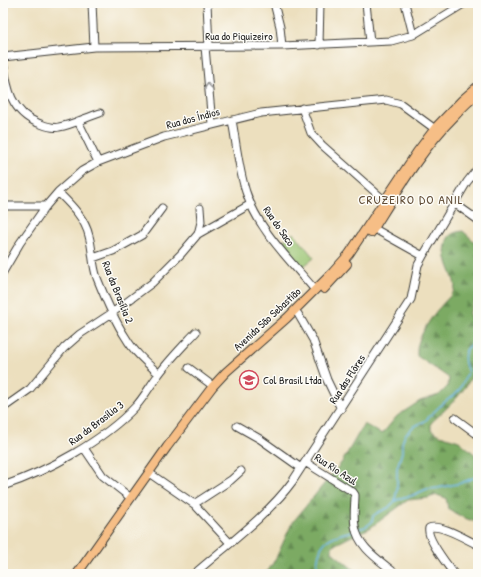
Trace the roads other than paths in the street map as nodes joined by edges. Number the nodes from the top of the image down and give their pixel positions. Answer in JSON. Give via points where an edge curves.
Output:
{"nodes":[{"id":1,"x":92,"y":3,"type":"edge"},
{"id":2,"x":207,"y":3,"type":"edge"},
{"id":3,"x":274,"y":3,"type":"edge"},
{"id":4,"x":320,"y":3,"type":"edge"},
{"id":5,"x":366,"y":3,"type":"edge"},
{"id":6,"x":405,"y":3,"type":"edge"},
{"id":7,"x":465,"y":3,"type":"edge"},
{"id":8,"x":413,"y":35,"type":"junction"},
{"id":9,"x":370,"y":42,"type":"junction"},
{"id":10,"x":319,"y":45,"type":"junction"},
{"id":11,"x":282,"y":46,"type":"junction"},
{"id":12,"x":94,"y":47,"type":"junction"},
{"id":13,"x":207,"y":47,"type":"junction"},
{"id":14,"x":3,"y":57,"type":"edge"},
{"id":15,"x":3,"y":62,"type":"edge"},
{"id":16,"x":478,"y":86,"type":"edge"},
{"id":17,"x":478,"y":95,"type":"edge"},
{"id":18,"x":302,"y":108,"type":"junction"},
{"id":19,"x":100,"y":113,"type":"dead end"},
{"id":20,"x":232,"y":120,"type":"junction"},
{"id":21,"x":78,"y":121,"type":"junction"},
{"id":22,"x":212,"y":124,"type":"junction"},
{"id":23,"x":435,"y":129,"type":"junction"},
{"id":24,"x":98,"y":162,"type":"junction"},
{"id":25,"x":478,"y":168,"type":"edge"},
{"id":26,"x":58,"y":192,"type":"junction"},
{"id":27,"x":384,"y":200,"type":"junction"},
{"id":28,"x":454,"y":203,"type":"junction"},
{"id":29,"x":251,"y":204,"type":"junction"},
{"id":30,"x":3,"y":206,"type":"edge"},
{"id":31,"x":46,"y":206,"type":"junction"},
{"id":32,"x":162,"y":208,"type":"dead end"},
{"id":33,"x":200,"y":208,"type":"dead end"},
{"id":34,"x":478,"y":220,"type":"edge"},
{"id":35,"x":373,"y":228,"type":"junction"},
{"id":36,"x":198,"y":234,"type":"junction"},
{"id":37,"x":423,"y":256,"type":"junction"},
{"id":38,"x":93,"y":258,"type":"junction"},
{"id":39,"x":3,"y":272,"type":"edge"},
{"id":40,"x":315,"y":290,"type":"junction"},
{"id":41,"x":112,"y":313,"type":"junction"},
{"id":42,"x":298,"y":314,"type":"junction"},
{"id":43,"x":196,"y":332,"type":"dead end"},
{"id":44,"x":189,"y":368,"type":"dead end"},
{"id":45,"x":159,"y":374,"type":"junction"},
{"id":46,"x":213,"y":386,"type":"junction"},
{"id":47,"x":3,"y":408,"type":"edge"},
{"id":48,"x":341,"y":408,"type":"junction"},
{"id":49,"x":455,"y":418,"type":"dead end"},
{"id":50,"x":237,"y":426,"type":"dead end"},
{"id":51,"x":478,"y":435,"type":"edge"},
{"id":52,"x":84,"y":448,"type":"junction"},
{"id":53,"x":303,"y":465,"type":"junction"},
{"id":54,"x":241,"y":471,"type":"dead end"},
{"id":55,"x":152,"y":475,"type":"junction"},
{"id":56,"x":3,"y":486,"type":"edge"},
{"id":57,"x":131,"y":498,"type":"junction"},
{"id":58,"x":194,"y":504,"type":"junction"},
{"id":59,"x":230,"y":543,"type":"junction"},
{"id":60,"x":478,"y":545,"type":"edge"},
{"id":61,"x":77,"y":574,"type":"edge"},
{"id":62,"x":82,"y":574,"type":"edge"},
{"id":63,"x":194,"y":574,"type":"edge"},
{"id":64,"x":396,"y":574,"type":"edge"},
{"id":65,"x":454,"y":574,"type":"edge"}],
"edges":[{"from":1,"to":12,"type":"street"},
{"from":2,"to":13,"type":"street"},
{"from":3,"to":11,"type":"street"},
{"from":4,"to":10,"type":"street"},
{"from":5,"to":9,"type":"street"},
{"from":6,"to":8,"type":"street"},
{"from":7,"to":8,"type":"street","name":"Rua do Piquizeiro"},
{"from":8,"to":9,"type":"street","name":"Rua do Piquizeiro","via":[[391,41]]},
{"from":9,"to":10,"type":"street","name":"Rua do Piquizeiro"},
{"from":10,"to":11,"type":"street","name":"Rua do Piquizeiro"},
{"from":11,"to":13,"type":"street","name":"Rua do Piquizeiro"},
{"from":12,"to":13,"type":"street","name":"Rua do Piquizeiro"},
{"from":12,"to":14,"type":"street","name":"Rua do Piquizeiro"},
{"from":22,"to":13,"type":"street","one_way":true},
{"from":15,"to":21,"type":"street","via":[[10,93],[20,112],[48,127]]},
{"from":16,"to":23,"type":"main road","name":"Avenida São Sebastião"},
{"from":17,"to":35,"type":"main road","name":"Avenida São Sebastião","via":[[451,120],[427,149]]},
{"from":18,"to":20,"type":"street","name":"Rua dos Índios","via":[[271,111]]},
{"from":18,"to":23,"type":"street","name":"Rua dos Índios","via":[[397,102]]},
{"from":18,"to":27,"type":"street","via":[[311,132],[322,146]]},
{"from":19,"to":21,"type":"street"},
{"from":20,"to":22,"type":"street","name":"Rua dos Índios"},
{"from":20,"to":29,"type":"street","name":"Rua do Saco","via":[[246,192]]},
{"from":21,"to":24,"type":"street"},
{"from":22,"to":24,"type":"street","name":"Rua dos Índios","via":[[164,137]]},
{"from":23,"to":27,"type":"main road","name":"Avenida São Sebastião","via":[[416,152]]},
{"from":24,"to":26,"type":"street","name":"Rua dos Índios","via":[[82,171]]},
{"from":25,"to":28,"type":"street","name":"Rua das Flôres"},
{"from":26,"to":31,"type":"street","name":"Rua dos Índios"},
{"from":26,"to":38,"type":"street","name":"Rua da Brasília 2","via":[[87,229]]},
{"from":27,"to":40,"type":"main road","name":"Avenida São Sebastião","via":[[353,249]]},
{"from":28,"to":34,"type":"street"},
{"from":28,"to":37,"type":"street","name":"Rua das Flôres"},
{"from":29,"to":36,"type":"street"},
{"from":29,"to":40,"type":"street","name":"Rua do Saco","via":[[272,239]]},
{"from":30,"to":31,"type":"street"},
{"from":31,"to":39,"type":"street","name":"Rua dos Índios"},
{"from":32,"to":38,"type":"street","via":[[142,236],[113,252]]},
{"from":33,"to":36,"type":"street","via":[[201,222]]},
{"from":35,"to":37,"type":"street"},
{"from":35,"to":42,"type":"main road","name":"Avenida São Sebastião","via":[[352,259]]},
{"from":36,"to":41,"type":"street","via":[[152,283]]},
{"from":37,"to":48,"type":"street","name":"Rua das Flôres","via":[[418,265],[411,299]]},
{"from":38,"to":41,"type":"street","name":"Rua da Brasília 2","via":[[97,278]]},
{"from":40,"to":46,"type":"main road","name":"Avenida São Sebastião"},
{"from":41,"to":45,"type":"street","name":"Rua da Brasília 2","via":[[126,339]]},
{"from":41,"to":47,"type":"street","via":[[80,334],[64,348],[30,389]]},
{"from":42,"to":48,"type":"street","via":[[313,340],[327,380]]},
{"from":42,"to":55,"type":"main road","name":"Avenida São Sebastião","via":[[216,390]]},
{"from":43,"to":45,"type":"street","name":"Rua da Brasília 3"},
{"from":44,"to":46,"type":"street"},
{"from":45,"to":52,"type":"street","name":"Rua da Brasília 3","via":[[149,390],[125,417]]},
{"from":46,"to":57,"type":"main road","name":"Avenida São Sebastião"},
{"from":48,"to":53,"type":"street","name":"Rua das Flôres"},
{"from":49,"to":51,"type":"street"},
{"from":50,"to":53,"type":"street"},
{"from":52,"to":56,"type":"street","name":"Rua da Brasília 3","via":[[50,467]]},
{"from":52,"to":57,"type":"street","via":[[103,476]]},
{"from":53,"to":59,"type":"street","name":"Rua das Flôres","via":[[282,496]]},
{"from":53,"to":64,"type":"street","name":"Rua Rio Azul","via":[[353,492],[359,540]]},
{"from":54,"to":58,"type":"street"},
{"from":55,"to":58,"type":"street"},
{"from":55,"to":62,"type":"main road","name":"Avenida São Sebastião"},
{"from":57,"to":61,"type":"main road","name":"Avenida São Sebastião"},
{"from":58,"to":59,"type":"street"},
{"from":59,"to":63,"type":"street","name":"Rua das Flôres"},
{"from":60,"to":65,"type":"street","via":[[443,528],[429,528],[432,540]]}]}
